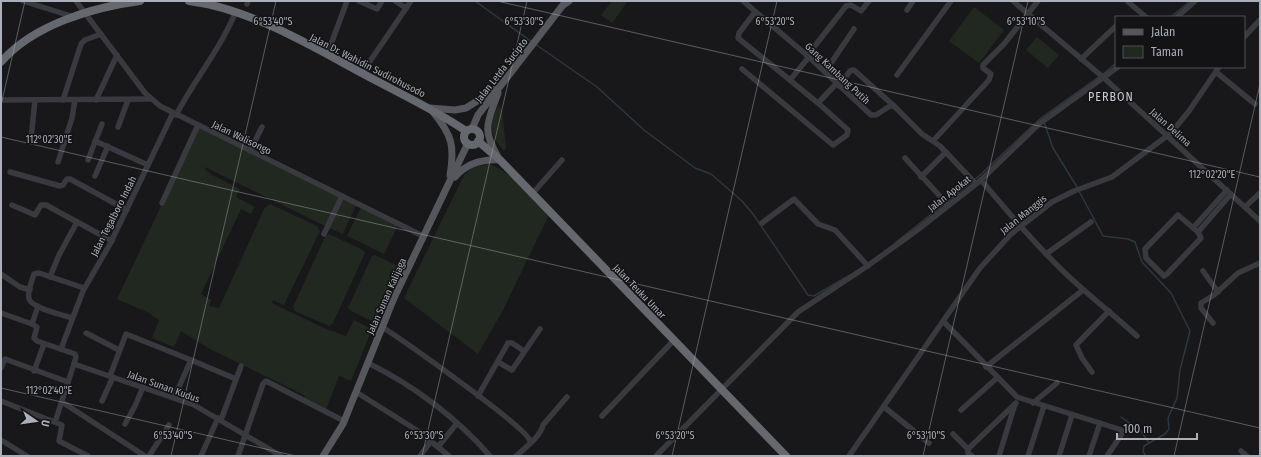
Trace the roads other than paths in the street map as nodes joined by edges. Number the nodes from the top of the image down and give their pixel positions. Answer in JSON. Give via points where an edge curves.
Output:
{"nodes":[{"id":1,"x":24,"y":1,"type":"edge"},
{"id":2,"x":76,"y":1,"type":"edge"},
{"id":3,"x":140,"y":1,"type":"edge"},
{"id":4,"x":189,"y":1,"type":"edge"},
{"id":5,"x":347,"y":1,"type":"edge"},
{"id":6,"x":359,"y":1,"type":"edge"},
{"id":7,"x":382,"y":1,"type":"edge"},
{"id":8,"x":395,"y":1,"type":"edge"},
{"id":9,"x":411,"y":1,"type":"edge"},
{"id":10,"x":743,"y":1,"type":"edge"},
{"id":11,"x":869,"y":1,"type":"edge"},
{"id":12,"x":913,"y":1,"type":"edge"},
{"id":13,"x":951,"y":1,"type":"edge"},
{"id":14,"x":1013,"y":1,"type":"edge"},
{"id":15,"x":1038,"y":1,"type":"edge"},
{"id":16,"x":1196,"y":1,"type":"edge"},
{"id":17,"x":566,"y":2,"type":"edge"},
{"id":18,"x":1128,"y":2,"type":"edge"},
{"id":19,"x":1189,"y":3,"type":"edge"},
{"id":20,"x":406,"y":8,"type":"junction"},
{"id":21,"x":907,"y":10,"type":"dead end"},
{"id":22,"x":236,"y":11,"type":"junction"},
{"id":23,"x":756,"y":12,"type":"junction"},
{"id":24,"x":85,"y":13,"type":"junction"},
{"id":25,"x":1028,"y":14,"type":"junction"},
{"id":26,"x":1145,"y":16,"type":"edge"},
{"id":27,"x":1178,"y":16,"type":"edge"},
{"id":28,"x":74,"y":17,"type":"junction"},
{"id":29,"x":1260,"y":20,"type":"edge"},
{"id":30,"x":1115,"y":27,"type":"edge"},
{"id":31,"x":854,"y":29,"type":"dead end"},
{"id":32,"x":101,"y":34,"type":"junction"},
{"id":33,"x":1245,"y":36,"type":"edge"},
{"id":34,"x":117,"y":55,"type":"junction"},
{"id":35,"x":328,"y":55,"type":"junction"},
{"id":36,"x":808,"y":57,"type":"junction"},
{"id":37,"x":1081,"y":59,"type":"junction"},
{"id":38,"x":1,"y":62,"type":"edge"},
{"id":39,"x":1116,"y":68,"type":"edge"},
{"id":40,"x":742,"y":69,"type":"dead end"},
{"id":41,"x":1218,"y":69,"type":"edge"},
{"id":42,"x":825,"y":72,"type":"junction"},
{"id":43,"x":362,"y":73,"type":"junction"},
{"id":44,"x":897,"y":75,"type":"dead end"},
{"id":45,"x":1101,"y":76,"type":"junction"},
{"id":46,"x":790,"y":80,"type":"junction"},
{"id":47,"x":837,"y":85,"type":"junction"},
{"id":48,"x":500,"y":87,"type":"junction"},
{"id":49,"x":151,"y":99,"type":"junction"},
{"id":50,"x":1,"y":100,"type":"edge"},
{"id":51,"x":35,"y":100,"type":"junction"},
{"id":52,"x":63,"y":100,"type":"junction"},
{"id":53,"x":75,"y":100,"type":"junction"},
{"id":54,"x":96,"y":100,"type":"junction"},
{"id":55,"x":128,"y":100,"type":"junction"},
{"id":56,"x":818,"y":103,"type":"junction"},
{"id":57,"x":1255,"y":104,"type":"dead end"},
{"id":58,"x":895,"y":107,"type":"junction"},
{"id":59,"x":429,"y":108,"type":"junction"},
{"id":60,"x":175,"y":114,"type":"junction"},
{"id":61,"x":102,"y":124,"type":"dead end"},
{"id":62,"x":198,"y":125,"type":"junction"},
{"id":63,"x":118,"y":127,"type":"dead end"},
{"id":64,"x":262,"y":127,"type":"dead end"},
{"id":65,"x":469,"y":130,"type":"junction"},
{"id":66,"x":1168,"y":136,"type":"junction"},
{"id":67,"x":31,"y":139,"type":"dead end"},
{"id":68,"x":95,"y":140,"type":"junction"},
{"id":69,"x":478,"y":141,"type":"junction"},
{"id":70,"x":932,"y":141,"type":"junction"},
{"id":71,"x":468,"y":144,"type":"junction"},
{"id":72,"x":108,"y":146,"type":"junction"},
{"id":73,"x":250,"y":151,"type":"junction"},
{"id":74,"x":946,"y":152,"type":"junction"},
{"id":75,"x":905,"y":158,"type":"dead end"},
{"id":76,"x":88,"y":160,"type":"dead end"},
{"id":77,"x":500,"y":160,"type":"junction"},
{"id":78,"x":562,"y":160,"type":"dead end"},
{"id":79,"x":58,"y":162,"type":"dead end"},
{"id":80,"x":148,"y":165,"type":"junction"},
{"id":81,"x":10,"y":172,"type":"dead end"},
{"id":82,"x":95,"y":176,"type":"dead end"},
{"id":83,"x":921,"y":177,"type":"junction"},
{"id":84,"x":981,"y":180,"type":"junction"},
{"id":85,"x":973,"y":181,"type":"junction"},
{"id":86,"x":448,"y":186,"type":"junction"},
{"id":87,"x":1229,"y":192,"type":"junction"},
{"id":88,"x":1260,"y":193,"type":"edge"},
{"id":89,"x":532,"y":194,"type":"junction"},
{"id":90,"x":342,"y":196,"type":"junction"},
{"id":91,"x":162,"y":203,"type":"dead end"},
{"id":92,"x":946,"y":203,"type":"junction"},
{"id":93,"x":12,"y":205,"type":"dead end"},
{"id":94,"x":1245,"y":207,"type":"junction"},
{"id":95,"x":127,"y":210,"type":"junction"},
{"id":96,"x":1260,"y":221,"type":"edge"},
{"id":97,"x":77,"y":222,"type":"junction"},
{"id":98,"x":1091,"y":222,"type":"dead end"},
{"id":99,"x":762,"y":223,"type":"dead end"},
{"id":100,"x":1020,"y":226,"type":"junction"},
{"id":101,"x":1195,"y":230,"type":"junction"},
{"id":102,"x":324,"y":234,"type":"dead end"},
{"id":103,"x":423,"y":236,"type":"junction"},
{"id":104,"x":112,"y":241,"type":"junction"},
{"id":105,"x":1046,"y":254,"type":"junction"},
{"id":106,"x":1260,"y":263,"type":"edge"},
{"id":107,"x":867,"y":264,"type":"junction"},
{"id":108,"x":1203,"y":271,"type":"dead end"},
{"id":109,"x":1,"y":274,"type":"edge"},
{"id":110,"x":50,"y":277,"type":"junction"},
{"id":111,"x":84,"y":288,"type":"junction"},
{"id":112,"x":30,"y":290,"type":"junction"},
{"id":113,"x":1083,"y":290,"type":"junction"},
{"id":114,"x":1218,"y":292,"type":"junction"},
{"id":115,"x":38,"y":306,"type":"junction"},
{"id":116,"x":1109,"y":311,"type":"junction"},
{"id":117,"x":1,"y":313,"type":"edge"},
{"id":118,"x":72,"y":318,"type":"junction"},
{"id":119,"x":944,"y":322,"type":"junction"},
{"id":120,"x":1213,"y":323,"type":"dead end"},
{"id":121,"x":32,"y":324,"type":"junction"},
{"id":122,"x":382,"y":327,"type":"junction"},
{"id":123,"x":540,"y":329,"type":"dead end"},
{"id":124,"x":86,"y":333,"type":"dead end"},
{"id":125,"x":1137,"y":336,"type":"dead end"},
{"id":126,"x":674,"y":340,"type":"junction"},
{"id":127,"x":44,"y":344,"type":"junction"},
{"id":128,"x":61,"y":349,"type":"junction"},
{"id":129,"x":119,"y":350,"type":"junction"},
{"id":130,"x":524,"y":351,"type":"junction"},
{"id":131,"x":3,"y":358,"type":"edge"},
{"id":132,"x":190,"y":360,"type":"junction"},
{"id":133,"x":498,"y":362,"type":"junction"},
{"id":134,"x":368,"y":363,"type":"junction"},
{"id":135,"x":74,"y":364,"type":"junction"},
{"id":136,"x":241,"y":366,"type":"dead end"},
{"id":137,"x":986,"y":367,"type":"junction"},
{"id":138,"x":1,"y":368,"type":"edge"},
{"id":139,"x":34,"y":371,"type":"junction"},
{"id":140,"x":1092,"y":372,"type":"dead end"},
{"id":141,"x":111,"y":376,"type":"junction"},
{"id":142,"x":997,"y":378,"type":"junction"},
{"id":143,"x":236,"y":379,"type":"junction"},
{"id":144,"x":68,"y":382,"type":"junction"},
{"id":145,"x":1058,"y":383,"type":"dead end"},
{"id":146,"x":143,"y":387,"type":"junction"},
{"id":147,"x":722,"y":390,"type":"junction"},
{"id":148,"x":356,"y":392,"type":"junction"},
{"id":149,"x":478,"y":396,"type":"junction"},
{"id":150,"x":567,"y":397,"type":"dead end"},
{"id":151,"x":174,"y":398,"type":"junction"},
{"id":152,"x":1016,"y":400,"type":"junction"},
{"id":153,"x":1,"y":401,"type":"edge"},
{"id":154,"x":62,"y":402,"type":"junction"},
{"id":155,"x":102,"y":402,"type":"dead end"},
{"id":156,"x":1033,"y":403,"type":"junction"},
{"id":157,"x":1044,"y":406,"type":"junction"},
{"id":158,"x":884,"y":407,"type":"junction"},
{"id":159,"x":961,"y":410,"type":"dead end"},
{"id":160,"x":1072,"y":415,"type":"junction"},
{"id":161,"x":602,"y":416,"type":"dead end"},
{"id":162,"x":219,"y":419,"type":"junction"},
{"id":163,"x":344,"y":421,"type":"junction"},
{"id":164,"x":55,"y":422,"type":"junction"},
{"id":165,"x":1100,"y":423,"type":"junction"},
{"id":166,"x":125,"y":424,"type":"dead end"},
{"id":167,"x":457,"y":424,"type":"junction"},
{"id":168,"x":168,"y":425,"type":"dead end"},
{"id":169,"x":246,"y":434,"type":"junction"},
{"id":170,"x":953,"y":434,"type":"dead end"},
{"id":171,"x":1,"y":440,"type":"edge"},
{"id":172,"x":431,"y":441,"type":"junction"},
{"id":173,"x":530,"y":441,"type":"junction"},
{"id":174,"x":929,"y":443,"type":"dead end"},
{"id":175,"x":438,"y":447,"type":"junction"},
{"id":176,"x":968,"y":449,"type":"junction"},
{"id":177,"x":521,"y":451,"type":"junction"},
{"id":178,"x":1242,"y":451,"type":"dead end"},
{"id":179,"x":27,"y":456,"type":"edge"},
{"id":180,"x":88,"y":456,"type":"edge"},
{"id":181,"x":145,"y":456,"type":"edge"},
{"id":182,"x":149,"y":456,"type":"edge"},
{"id":183,"x":201,"y":456,"type":"edge"},
{"id":184,"x":238,"y":456,"type":"edge"},
{"id":185,"x":281,"y":456,"type":"edge"},
{"id":186,"x":323,"y":456,"type":"edge"},
{"id":187,"x":420,"y":456,"type":"edge"},
{"id":188,"x":449,"y":456,"type":"edge"},
{"id":189,"x":490,"y":456,"type":"edge"},
{"id":190,"x":516,"y":456,"type":"edge"},
{"id":191,"x":526,"y":456,"type":"edge"},
{"id":192,"x":656,"y":456,"type":"edge"},
{"id":193,"x":786,"y":456,"type":"edge"},
{"id":194,"x":849,"y":456,"type":"edge"},
{"id":195,"x":972,"y":456,"type":"edge"},
{"id":196,"x":998,"y":456,"type":"edge"},
{"id":197,"x":1028,"y":456,"type":"edge"},
{"id":198,"x":1058,"y":456,"type":"edge"},
{"id":199,"x":1090,"y":456,"type":"edge"},
{"id":200,"x":1108,"y":456,"type":"edge"},
{"id":201,"x":1247,"y":456,"type":"edge"}],
"edges":[{"from":1,"to":28,"type":"street"},
{"from":2,"to":24,"type":"street","name":"Jalan Walisongo"},
{"from":3,"to":24,"type":"highway"},
{"from":4,"to":22,"type":"highway","name":"Jalan Dr. Wahidin Sudirohusodo"},
{"from":5,"to":35,"type":"street"},
{"from":6,"to":7,"type":"street","via":[[377,9]]},
{"from":8,"to":20,"type":"street"},
{"from":9,"to":20,"type":"street"},
{"from":10,"to":23,"type":"street","name":"Gang Kambang Putih"},
{"from":11,"to":36,"type":"street","via":[[861,11],[848,4]]},
{"from":12,"to":21,"type":"street"},
{"from":13,"to":44,"type":"street"},
{"from":14,"to":25,"type":"street","name":"Jalan Delima"},
{"from":15,"to":25,"type":"street"},
{"from":16,"to":19,"type":"street"},
{"from":17,"to":48,"type":"main road","name":"Jalan Letda Sucipto"},
{"from":18,"to":26,"type":"street"},
{"from":19,"to":27,"type":"street"},
{"from":20,"to":43,"type":"street"},
{"from":22,"to":35,"type":"highway","name":"Jalan Dr. Wahidin Sudirohusodo"},
{"from":22,"to":60,"type":"street","name":"Jalan Tegalboro Indah","via":[[224,38]]},
{"from":23,"to":36,"type":"street","name":"Gang Kambang Putih"},
{"from":23,"to":46,"type":"street","via":[[739,33],[738,38]]},
{"from":24,"to":28,"type":"highway"},
{"from":24,"to":32,"type":"street","name":"Jalan Walisongo"},
{"from":25,"to":37,"type":"street","name":"Jalan Delima"},
{"from":25,"to":70,"type":"street","via":[[983,65],[991,74],[989,80]]},
{"from":28,"to":38,"type":"highway","via":[[27,40]]},
{"from":29,"to":33,"type":"street"},
{"from":30,"to":37,"type":"street"},
{"from":31,"to":42,"type":"street"},
{"from":32,"to":34,"type":"street","name":"Jalan Walisongo"},
{"from":32,"to":52,"type":"street","via":[[81,44]]},
{"from":34,"to":49,"type":"street","name":"Jalan Walisongo"},
{"from":34,"to":54,"type":"street"},
{"from":35,"to":43,"type":"highway","name":"Jalan Dr. Wahidin Sudirohusodo"},
{"from":36,"to":42,"type":"street","name":"Gang Kambang Putih"},
{"from":36,"to":46,"type":"street"},
{"from":37,"to":45,"type":"street","name":"Jalan Delima"},
{"from":39,"to":45,"type":"street","name":"Jalan Apokat"},
{"from":40,"to":56,"type":"street","via":[[828,143],[834,145],[847,135],[848,130]]},
{"from":41,"to":57,"type":"street"},
{"from":41,"to":66,"type":"street","name":"Jalan Manggis","via":[[1190,111]]},
{"from":42,"to":47,"type":"street","name":"Gang Kambang Putih"},
{"from":43,"to":59,"type":"highway","name":"Jalan Dr. Wahidin Sudirohusodo"},
{"from":45,"to":66,"type":"street","name":"Jalan Delima"},
{"from":45,"to":84,"type":"street","name":"Jalan Apokat","via":[[1039,124]]},
{"from":46,"to":56,"type":"street"},
{"from":47,"to":56,"type":"street"},
{"from":47,"to":58,"type":"street","name":"Gang Kambang Putih","via":[[872,116],[890,106]]},
{"from":47,"to":58,"type":"street","via":[[854,70]]},
{"from":48,"to":59,"type":"main road","via":[[466,108]]},
{"from":48,"to":65,"type":"main road","name":"Jalan Letda Sucipto"},
{"from":48,"to":77,"type":"main road","via":[[487,124],[490,142]]},
{"from":49,"to":55,"type":"street"},
{"from":49,"to":60,"type":"street","name":"Jalan Walisongo"},
{"from":50,"to":51,"type":"street"},
{"from":51,"to":52,"type":"street"},
{"from":51,"to":67,"type":"street"},
{"from":52,"to":53,"type":"street"},
{"from":53,"to":54,"type":"street"},
{"from":53,"to":79,"type":"street"},
{"from":54,"to":55,"type":"street"},
{"from":55,"to":63,"type":"street"},
{"from":58,"to":70,"type":"street"},
{"from":59,"to":65,"type":"highway","name":"Jalan Dr. Wahidin Sudirohusodo"},
{"from":59,"to":86,"type":"main road","via":[[444,126],[452,142],[453,156]]},
{"from":60,"to":62,"type":"street","name":"Jalan Walisongo"},
{"from":60,"to":80,"type":"street","name":"Jalan Tegalboro Indah"},
{"from":61,"to":68,"type":"street"},
{"from":62,"to":73,"type":"street","name":"Jalan Walisongo"},
{"from":62,"to":91,"type":"street"},
{"from":64,"to":73,"type":"street"},
{"from":65,"to":69,"type":"highway","via":[[478,133]]},
{"from":65,"to":71,"type":"highway","via":[[464,138]]},
{"from":66,"to":87,"type":"street","name":"Jalan Delima"},
{"from":66,"to":100,"type":"street","name":"Jalan Manggis","via":[[1112,177],[1070,192]]},
{"from":68,"to":72,"type":"street"},
{"from":68,"to":76,"type":"street"},
{"from":69,"to":71,"type":"highway"},
{"from":69,"to":77,"type":"highway","name":"Jalan Teuku Umar"},
{"from":70,"to":74,"type":"street"},
{"from":71,"to":86,"type":"main road","name":"Jalan Sunan Kalijaga"},
{"from":72,"to":80,"type":"street"},
{"from":72,"to":82,"type":"street"},
{"from":73,"to":90,"type":"street","name":"Jalan Walisongo"},
{"from":74,"to":83,"type":"street"},
{"from":74,"to":85,"type":"street"},
{"from":75,"to":83,"type":"street"},
{"from":77,"to":86,"type":"main road","via":[[483,160],[466,167]]},
{"from":77,"to":89,"type":"highway","name":"Jalan Teuku Umar"},
{"from":78,"to":89,"type":"street"},
{"from":80,"to":95,"type":"street","name":"Jalan Tegalboro Indah"},
{"from":81,"to":95,"type":"street","via":[[60,186],[70,178]]},
{"from":83,"to":92,"type":"street"},
{"from":84,"to":85,"type":"street","name":"Jalan Apokat"},
{"from":84,"to":100,"type":"street"},
{"from":85,"to":92,"type":"street","name":"Jalan Apokat"},
{"from":86,"to":103,"type":"main road","name":"Jalan Sunan Kalijaga"},
{"from":87,"to":94,"type":"street","name":"Jalan Delima"},
{"from":87,"to":101,"type":"street"},
{"from":88,"to":94,"type":"street"},
{"from":89,"to":126,"type":"highway","name":"Jalan Teuku Umar"},
{"from":90,"to":102,"type":"street"},
{"from":90,"to":103,"type":"street","name":"Jalan Walisongo"},
{"from":92,"to":107,"type":"street","name":"Jalan Apokat"},
{"from":93,"to":97,"type":"street","via":[[36,215],[41,205],[44,205]]},
{"from":94,"to":96,"type":"street","name":"Jalan Delima"},
{"from":95,"to":104,"type":"street","name":"Jalan Tegalboro Indah"},
{"from":97,"to":104,"type":"street"},
{"from":97,"to":110,"type":"street"},
{"from":98,"to":105,"type":"street"},
{"from":99,"to":107,"type":"street","via":[[792,199],[819,225],[833,229]]},
{"from":100,"to":105,"type":"street"},
{"from":100,"to":119,"type":"street","name":"Jalan Manggis","via":[[984,263]]},
{"from":101,"to":101,"type":"street","via":[[1201,236],[1200,240],[1166,275],[1161,274],[1146,258],[1144,251],[1147,244],[1176,216],[1181,216]]},
{"from":103,"to":122,"type":"main road","name":"Jalan Sunan Kalijaga"},
{"from":104,"to":111,"type":"street","name":"Jalan Tegalboro Indah"},
{"from":105,"to":113,"type":"street"},
{"from":106,"to":114,"type":"street","via":[[1238,273]]},
{"from":107,"to":147,"type":"street","name":"Jalan Apokat","via":[[798,312]]},
{"from":108,"to":114,"type":"street"},
{"from":109,"to":112,"type":"street","via":[[22,288]]},
{"from":110,"to":111,"type":"street"},
{"from":110,"to":112,"type":"street","via":[[35,273]]},
{"from":111,"to":118,"type":"street","name":"Jalan Tegalboro Indah"},
{"from":112,"to":115,"type":"street","via":[[29,299]]},
{"from":113,"to":116,"type":"street"},
{"from":113,"to":137,"type":"street"},
{"from":114,"to":120,"type":"street","via":[[1200,304]]},
{"from":115,"to":118,"type":"street"},
{"from":115,"to":121,"type":"street"},
{"from":116,"to":125,"type":"street"},
{"from":116,"to":140,"type":"street","via":[[1077,343],[1076,348]]},
{"from":117,"to":121,"type":"street"},
{"from":118,"to":128,"type":"street","name":"Jalan Tegalboro Indah"},
{"from":119,"to":137,"type":"street"},
{"from":119,"to":158,"type":"street","name":"Jalan Manggis"},
{"from":121,"to":127,"type":"street","via":[[37,327],[35,340]]},
{"from":122,"to":134,"type":"main road","name":"Jalan Sunan Kalijaga"},
{"from":122,"to":149,"type":"street"},
{"from":123,"to":130,"type":"street"},
{"from":124,"to":129,"type":"street"},
{"from":126,"to":147,"type":"highway","name":"Jalan Teuku Umar"},
{"from":126,"to":161,"type":"street"},
{"from":127,"to":128,"type":"street"},
{"from":127,"to":139,"type":"street"},
{"from":128,"to":135,"type":"street","via":[[76,355]]},
{"from":129,"to":132,"type":"street","via":[[127,334]]},
{"from":129,"to":141,"type":"street"},
{"from":130,"to":133,"type":"street","via":[[512,370]]},
{"from":130,"to":133,"type":"street","via":[[509,343]]},
{"from":131,"to":138,"type":"street"},
{"from":131,"to":139,"type":"street"},
{"from":132,"to":143,"type":"street"},
{"from":132,"to":151,"type":"street"},
{"from":133,"to":149,"type":"street"},
{"from":134,"to":148,"type":"main road","name":"Jalan Sunan Kalijaga"},
{"from":134,"to":167,"type":"street","via":[[399,379]]},
{"from":135,"to":141,"type":"street","name":"Jalan Sunan Kudus"},
{"from":135,"to":144,"type":"street"},
{"from":136,"to":143,"type":"street"},
{"from":137,"to":142,"type":"street"},
{"from":139,"to":144,"type":"street"},
{"from":141,"to":146,"type":"street","name":"Jalan Sunan Kudus"},
{"from":141,"to":155,"type":"street"},
{"from":142,"to":152,"type":"street"},
{"from":142,"to":159,"type":"street"},
{"from":143,"to":162,"type":"street"},
{"from":144,"to":154,"type":"street"},
{"from":145,"to":156,"type":"street"},
{"from":146,"to":151,"type":"street","name":"Jalan Sunan Kudus"},
{"from":146,"to":166,"type":"street"},
{"from":147,"to":192,"type":"street","name":"Jalan Apokat"},
{"from":147,"to":193,"type":"highway","name":"Jalan Teuku Umar"},
{"from":148,"to":163,"type":"main road","name":"Jalan Sunan Kalijaga"},
{"from":148,"to":172,"type":"street"},
{"from":149,"to":173,"type":"street","via":[[525,433]]},
{"from":150,"to":173,"type":"street"},
{"from":151,"to":162,"type":"street","name":"Jalan Sunan Kudus","via":[[194,405]]},
{"from":152,"to":156,"type":"street"},
{"from":152,"to":176,"type":"street"},
{"from":152,"to":196,"type":"street"},
{"from":153,"to":164,"type":"street"},
{"from":154,"to":164,"type":"street"},
{"from":154,"to":181,"type":"street"},
{"from":156,"to":157,"type":"street"},
{"from":157,"to":160,"type":"street"},
{"from":157,"to":197,"type":"street"},
{"from":158,"to":174,"type":"street"},
{"from":158,"to":194,"type":"street","name":"Jalan Manggis"},
{"from":160,"to":165,"type":"street"},
{"from":160,"to":198,"type":"street"},
{"from":162,"to":169,"type":"street","name":"Jalan Sunan Kudus"},
{"from":162,"to":183,"type":"street"},
{"from":163,"to":169,"type":"street","via":[[265,381]]},
{"from":163,"to":186,"type":"main road","name":"Jalan Sunan Kalijaga"},
{"from":164,"to":180,"type":"street","via":[[63,426],[60,442]]},
{"from":165,"to":199,"type":"street"},
{"from":165,"to":200,"type":"street","via":[[1127,428]]},
{"from":167,"to":175,"type":"street"},
{"from":167,"to":189,"type":"street"},
{"from":168,"to":182,"type":"street"},
{"from":169,"to":184,"type":"street"},
{"from":169,"to":185,"type":"street","name":"Jalan Sunan Kudus"},
{"from":170,"to":176,"type":"street"},
{"from":171,"to":179,"type":"street"},
{"from":172,"to":175,"type":"street"},
{"from":172,"to":187,"type":"street"},
{"from":173,"to":177,"type":"street"},
{"from":175,"to":188,"type":"street"},
{"from":176,"to":195,"type":"street"},
{"from":177,"to":190,"type":"street"},
{"from":177,"to":191,"type":"street"},
{"from":178,"to":201,"type":"street"}]}
